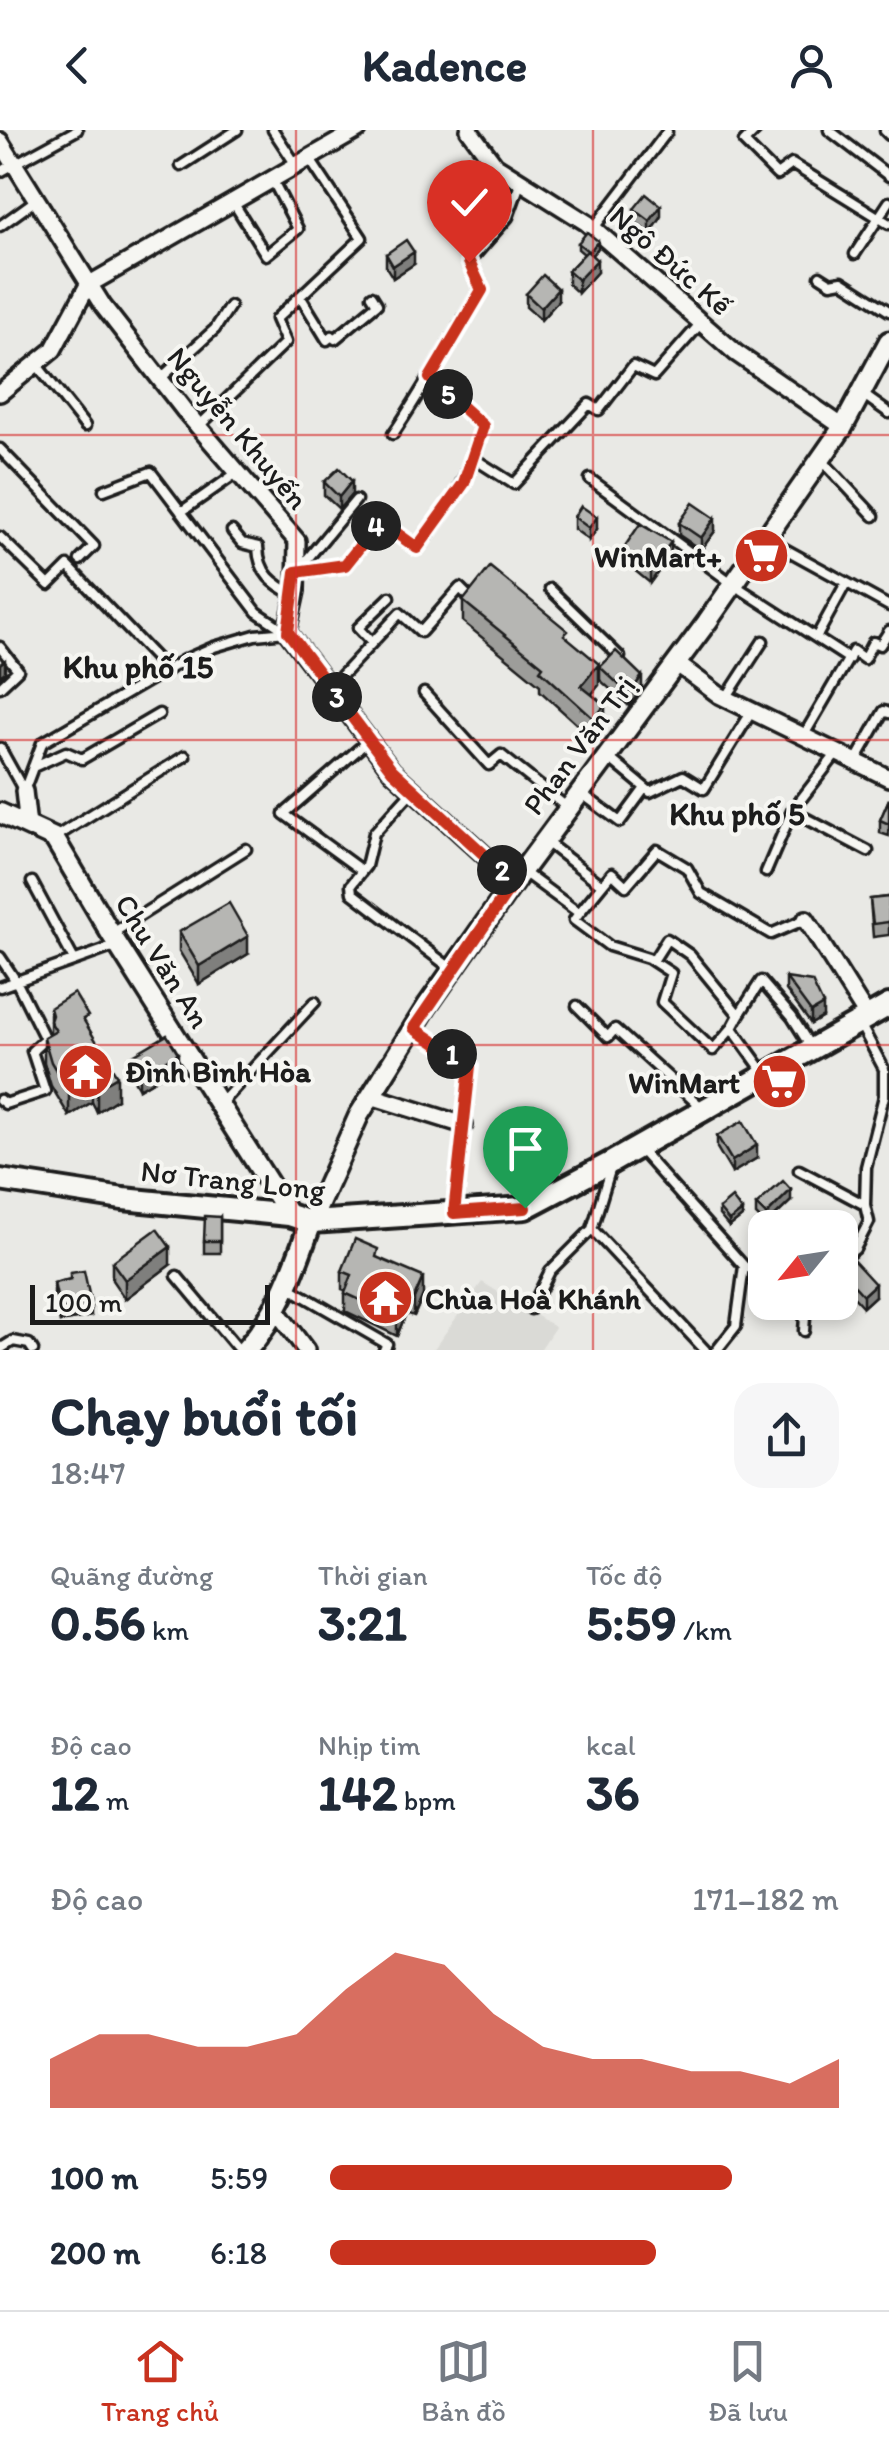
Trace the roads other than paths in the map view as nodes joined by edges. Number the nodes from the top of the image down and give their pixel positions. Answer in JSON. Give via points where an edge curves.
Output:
{"nodes":[{"id":1,"x":77,"y":130,"type":"edge"},
{"id":2,"x":236,"y":130,"type":"edge"},
{"id":3,"x":273,"y":130,"type":"edge"},
{"id":4,"x":358,"y":130,"type":"edge"},
{"id":5,"x":756,"y":130,"type":"edge"},
{"id":6,"x":829,"y":130,"type":"edge"},
{"id":7,"x":474,"y":132,"type":"edge"},
{"id":8,"x":668,"y":132,"type":"edge"},
{"id":9,"x":0,"y":141,"type":"edge"},
{"id":10,"x":303,"y":162,"type":"junction"},
{"id":11,"x":181,"y":166,"type":"dead end"},
{"id":12,"x":7,"y":169,"type":"edge"},
{"id":13,"x":889,"y":176,"type":"edge"},
{"id":14,"x":272,"y":179,"type":"junction"},
{"id":15,"x":521,"y":181,"type":"junction"},
{"id":16,"x":36,"y":200,"type":"junction"},
{"id":17,"x":233,"y":202,"type":"junction"},
{"id":18,"x":889,"y":202,"type":"edge"},
{"id":19,"x":879,"y":218,"type":"junction"},
{"id":20,"x":889,"y":224,"type":"edge"},
{"id":21,"x":0,"y":226,"type":"edge"},
{"id":22,"x":594,"y":229,"type":"junction"},
{"id":23,"x":855,"y":254,"type":"dead end"},
{"id":24,"x":820,"y":276,"type":"dead end"},
{"id":25,"x":88,"y":285,"type":"junction"},
{"id":26,"x":300,"y":296,"type":"junction"},
{"id":27,"x":372,"y":296,"type":"dead end"},
{"id":28,"x":230,"y":306,"type":"dead end"},
{"id":29,"x":889,"y":310,"type":"edge"},
{"id":30,"x":701,"y":322,"type":"junction"},
{"id":31,"x":887,"y":350,"type":"edge"},
{"id":32,"x":36,"y":364,"type":"junction"},
{"id":33,"x":430,"y":378,"type":"junction"},
{"id":34,"x":160,"y":379,"type":"junction"},
{"id":35,"x":0,"y":392,"type":"edge"},
{"id":36,"x":861,"y":394,"type":"junction"},
{"id":37,"x":889,"y":413,"type":"edge"},
{"id":38,"x":86,"y":426,"type":"dead end"},
{"id":39,"x":198,"y":426,"type":"junction"},
{"id":40,"x":844,"y":427,"type":"junction"},
{"id":41,"x":393,"y":434,"type":"dead end"},
{"id":42,"x":0,"y":449,"type":"edge"},
{"id":43,"x":473,"y":458,"type":"junction"},
{"id":44,"x":821,"y":459,"type":"junction"},
{"id":45,"x":238,"y":472,"type":"junction"},
{"id":46,"x":590,"y":479,"type":"dead end"},
{"id":47,"x":104,"y":490,"type":"dead end"},
{"id":48,"x":356,"y":500,"type":"dead end"},
{"id":49,"x":182,"y":512,"type":"junction"},
{"id":50,"x":874,"y":516,"type":"dead end"},
{"id":51,"x":232,"y":531,"type":"dead end"},
{"id":52,"x":0,"y":537,"type":"edge"},
{"id":53,"x":765,"y":538,"type":"junction"},
{"id":54,"x":80,"y":560,"type":"dead end"},
{"id":55,"x":296,"y":572,"type":"junction"},
{"id":56,"x":846,"y":583,"type":"junction"},
{"id":57,"x":733,"y":584,"type":"junction"},
{"id":58,"x":550,"y":589,"type":"dead end"},
{"id":59,"x":296,"y":595,"type":"junction"},
{"id":60,"x":390,"y":597,"type":"dead end"},
{"id":61,"x":470,"y":598,"type":"edge"},
{"id":62,"x":889,"y":606,"type":"edge"},
{"id":63,"x":889,"y":631,"type":"edge"},
{"id":64,"x":288,"y":632,"type":"junction"},
{"id":65,"x":818,"y":636,"type":"junction"},
{"id":66,"x":763,"y":642,"type":"dead end"},
{"id":67,"x":372,"y":643,"type":"junction"},
{"id":68,"x":0,"y":647,"type":"edge"},
{"id":69,"x":851,"y":655,"type":"junction"},
{"id":70,"x":676,"y":663,"type":"junction"},
{"id":71,"x":630,"y":666,"type":"edge"},
{"id":72,"x":166,"y":670,"type":"junction"},
{"id":73,"x":0,"y":687,"type":"edge"},
{"id":74,"x":330,"y":688,"type":"junction"},
{"id":75,"x":424,"y":693,"type":"dead end"},
{"id":76,"x":726,"y":698,"type":"junction"},
{"id":77,"x":752,"y":710,"type":"junction"},
{"id":78,"x":889,"y":712,"type":"edge"},
{"id":79,"x":158,"y":714,"type":"dead end"},
{"id":80,"x":803,"y":736,"type":"junction"},
{"id":81,"x":370,"y":740,"type":"junction"},
{"id":82,"x":0,"y":748,"type":"edge"},
{"id":83,"x":837,"y":752,"type":"junction"},
{"id":84,"x":185,"y":756,"type":"dead end"},
{"id":85,"x":608,"y":757,"type":"junction"},
{"id":86,"x":855,"y":762,"type":"junction"},
{"id":87,"x":33,"y":767,"type":"junction"},
{"id":88,"x":889,"y":778,"type":"edge"},
{"id":89,"x":645,"y":788,"type":"junction"},
{"id":90,"x":413,"y":790,"type":"junction"},
{"id":91,"x":24,"y":791,"type":"junction"},
{"id":92,"x":581,"y":793,"type":"junction"},
{"id":93,"x":569,"y":809,"type":"junction"},
{"id":94,"x":792,"y":811,"type":"junction"},
{"id":95,"x":0,"y":813,"type":"edge"},
{"id":96,"x":28,"y":826,"type":"junction"},
{"id":97,"x":54,"y":838,"type":"junction"},
{"id":98,"x":544,"y":841,"type":"junction"},
{"id":99,"x":246,"y":849,"type":"dead end"},
{"id":100,"x":868,"y":851,"type":"dead end"},
{"id":101,"x":362,"y":871,"type":"junction"},
{"id":102,"x":766,"y":872,"type":"dead end"},
{"id":103,"x":518,"y":876,"type":"junction"},
{"id":104,"x":32,"y":882,"type":"dead end"},
{"id":105,"x":602,"y":885,"type":"junction"},
{"id":106,"x":579,"y":913,"type":"junction"},
{"id":107,"x":806,"y":919,"type":"joint"},
{"id":108,"x":115,"y":939,"type":"junction"},
{"id":109,"x":0,"y":958,"type":"edge"},
{"id":110,"x":74,"y":960,"type":"junction"},
{"id":111,"x":653,"y":961,"type":"junction"},
{"id":112,"x":453,"y":970,"type":"junction"},
{"id":113,"x":16,"y":981,"type":"junction"},
{"id":114,"x":0,"y":987,"type":"edge"},
{"id":115,"x":315,"y":1002,"type":"dead end"},
{"id":116,"x":577,"y":1006,"type":"dead end"},
{"id":117,"x":889,"y":1006,"type":"edge"},
{"id":118,"x":739,"y":1014,"type":"junction"},
{"id":119,"x":864,"y":1020,"type":"junction"},
{"id":120,"x":414,"y":1028,"type":"junction"},
{"id":121,"x":732,"y":1028,"type":"junction"},
{"id":122,"x":812,"y":1050,"type":"junction"},
{"id":123,"x":766,"y":1075,"type":"junction"},
{"id":124,"x":371,"y":1096,"type":"junction"},
{"id":125,"x":0,"y":1100,"type":"edge"},
{"id":126,"x":220,"y":1104,"type":"junction"},
{"id":127,"x":704,"y":1110,"type":"junction"},
{"id":128,"x":464,"y":1125,"type":"junction"},
{"id":129,"x":638,"y":1147,"type":"junction"},
{"id":130,"x":612,"y":1162,"type":"junction"},
{"id":131,"x":799,"y":1170,"type":"dead end"},
{"id":132,"x":0,"y":1180,"type":"edge"},
{"id":133,"x":864,"y":1206,"type":"junction"},
{"id":134,"x":454,"y":1213,"type":"junction"},
{"id":135,"x":288,"y":1215,"type":"junction"},
{"id":136,"x":311,"y":1222,"type":"junction"},
{"id":137,"x":592,"y":1229,"type":"junction"},
{"id":138,"x":858,"y":1242,"type":"edge"},
{"id":139,"x":744,"y":1266,"type":"junction"},
{"id":140,"x":748,"y":1268,"type":"edge"},
{"id":141,"x":177,"y":1276,"type":"dead end"},
{"id":142,"x":288,"y":1287,"type":"junction"},
{"id":143,"x":276,"y":1310,"type":"junction"},
{"id":144,"x":531,"y":1310,"type":"dead end"},
{"id":145,"x":805,"y":1320,"type":"edge"},
{"id":146,"x":804,"y":1331,"type":"dead end"},
{"id":147,"x":0,"y":1349,"type":"edge"},
{"id":148,"x":33,"y":1350,"type":"edge"},
{"id":149,"x":242,"y":1350,"type":"edge"},
{"id":150,"x":306,"y":1350,"type":"edge"},
{"id":151,"x":384,"y":1350,"type":"edge"},
{"id":152,"x":705,"y":1350,"type":"edge"},
{"id":153,"x":716,"y":1350,"type":"edge"}],
"edges":[{"from":1,"to":12,"type":"lane"},
{"from":2,"to":11,"type":"lane"},
{"from":3,"to":10,"type":"lane"},
{"from":4,"to":10,"type":"street"},
{"from":5,"to":19,"type":"lane","via":[[744,142],[777,174],[792,164]]},
{"from":6,"to":13,"type":"lane"},
{"from":7,"to":15,"type":"street","name":"Ngô Đức Kế","via":[[495,165]]},
{"from":8,"to":22,"type":"lane"},
{"from":9,"to":12,"type":"street","name":"Nguyễn Khuyến"},
{"from":10,"to":14,"type":"street"},
{"from":10,"to":26,"type":"lane","via":[[362,238]]},
{"from":12,"to":16,"type":"street","name":"Nguyễn Khuyến"},
{"from":14,"to":17,"type":"street"},
{"from":14,"to":17,"type":"lane","via":[[298,229],[266,255]]},
{"from":15,"to":22,"type":"street","name":"Ngô Đức Kế"},
{"from":15,"to":33,"type":"lane","via":[[508,217],[469,262],[482,290]]},
{"from":16,"to":21,"type":"lane"},
{"from":16,"to":25,"type":"street","name":"Nguyễn Khuyến"},
{"from":17,"to":25,"type":"street"},
{"from":18,"to":19,"type":"lane"},
{"from":19,"to":20,"type":"lane"},
{"from":19,"to":23,"type":"lane"},
{"from":22,"to":30,"type":"street","name":"Ngô Đức Kế"},
{"from":24,"to":29,"type":"lane","via":[[842,281]]},
{"from":25,"to":32,"type":"street","via":[[53,350]]},
{"from":25,"to":34,"type":"street","name":"Nguyễn Khuyến"},
{"from":26,"to":27,"type":"lane","via":[[327,340],[377,304]]},
{"from":26,"to":39,"type":"lane","via":[[276,320],[286,342]]},
{"from":28,"to":34,"type":"lane","via":[[215,329]]},
{"from":30,"to":40,"type":"street","name":"Ngô Đức Kế"},
{"from":30,"to":43,"type":"lane","via":[[654,376],[633,366],[599,410],[590,404],[514,484]]},
{"from":31,"to":36,"type":"street","name":"Phan Văn Trị"},
{"from":32,"to":35,"type":"street"},
{"from":32,"to":38,"type":"lane"},
{"from":33,"to":41,"type":"lane"},
{"from":33,"to":43,"type":"lane","via":[[483,426]]},
{"from":34,"to":39,"type":"street","name":"Nguyễn Khuyến"},
{"from":36,"to":37,"type":"lane"},
{"from":36,"to":40,"type":"street","name":"Phan Văn Trị"},
{"from":39,"to":45,"type":"street","name":"Nguyễn Khuyến"},
{"from":40,"to":44,"type":"street","name":"Phan Văn Trị"},
{"from":42,"to":54,"type":"lane","via":[[94,546]]},
{"from":43,"to":55,"type":"lane","via":[[464,483],[417,548],[380,521],[345,565]]},
{"from":44,"to":50,"type":"lane"},
{"from":44,"to":53,"type":"street","name":"Phan Văn Trị"},
{"from":45,"to":49,"type":"lane"},
{"from":45,"to":55,"type":"street","name":"Nguyễn Khuyến","via":[[297,540]]},
{"from":46,"to":57,"type":"lane"},
{"from":47,"to":49,"type":"lane","via":[[151,472]]},
{"from":48,"to":55,"type":"lane"},
{"from":49,"to":64,"type":"lane","via":[[256,612]]},
{"from":51,"to":59,"type":"lane","via":[[242,543],[258,546],[262,571],[274,584]]},
{"from":52,"to":72,"type":"lane","via":[[48,585],[68,566]]},
{"from":53,"to":56,"type":"lane"},
{"from":53,"to":57,"type":"street","name":"Phan Văn Trị"},
{"from":55,"to":59,"type":"street","name":"Nguyễn Khuyến"},
{"from":56,"to":62,"type":"lane"},
{"from":56,"to":65,"type":"lane"},
{"from":57,"to":65,"type":"lane"},
{"from":57,"to":70,"type":"street","name":"Phan Văn Trị"},
{"from":58,"to":71,"type":"lane"},
{"from":59,"to":64,"type":"street","name":"Nguyễn Khuyến"},
{"from":60,"to":67,"type":"lane","via":[[358,628]]},
{"from":61,"to":67,"type":"lane","via":[[460,588],[421,632],[400,613]]},
{"from":63,"to":69,"type":"lane","via":[[864,659]]},
{"from":64,"to":72,"type":"lane","via":[[214,647]]},
{"from":64,"to":74,"type":"street"},
{"from":65,"to":69,"type":"lane"},
{"from":66,"to":76,"type":"lane"},
{"from":67,"to":74,"type":"lane"},
{"from":68,"to":73,"type":"lane","via":[[18,670]]},
{"from":69,"to":80,"type":"lane"},
{"from":70,"to":76,"type":"street"},
{"from":70,"to":85,"type":"street","name":"Phan Văn Trị","via":[[649,686]]},
{"from":72,"to":87,"type":"lane","via":[[42,743]]},
{"from":74,"to":81,"type":"street"},
{"from":75,"to":93,"type":"lane","via":[[489,765],[501,755]]},
{"from":76,"to":77,"type":"street"},
{"from":77,"to":80,"type":"street"},
{"from":77,"to":89,"type":"lane","via":[[704,790],[683,776],[650,792]]},
{"from":78,"to":86,"type":"lane","via":[[884,710]]},
{"from":79,"to":87,"type":"lane","via":[[82,758],[66,752]]},
{"from":80,"to":83,"type":"street"},
{"from":81,"to":90,"type":"street"},
{"from":81,"to":101,"type":"lane","via":[[284,814]]},
{"from":82,"to":91,"type":"lane"},
{"from":83,"to":86,"type":"street"},
{"from":83,"to":94,"type":"lane"},
{"from":84,"to":97,"type":"lane"},
{"from":85,"to":89,"type":"lane"},
{"from":85,"to":92,"type":"street","name":"Phan Văn Trị"},
{"from":86,"to":88,"type":"street"},
{"from":87,"to":91,"type":"lane"},
{"from":89,"to":92,"type":"lane","via":[[620,822]]},
{"from":90,"to":101,"type":"lane","via":[[374,833]]},
{"from":90,"to":103,"type":"street"},
{"from":91,"to":96,"type":"street"},
{"from":92,"to":93,"type":"street","name":"Phan Văn Trị"},
{"from":93,"to":98,"type":"street","name":"Phan Văn Trị"},
{"from":94,"to":100,"type":"lane"},
{"from":94,"to":102,"type":"lane"},
{"from":95,"to":96,"type":"street"},
{"from":96,"to":97,"type":"street"},
{"from":97,"to":108,"type":"street","name":"Chu Văn An"},
{"from":98,"to":103,"type":"street","name":"Phan Văn Trị"},
{"from":98,"to":105,"type":"lane"},
{"from":99,"to":108,"type":"lane"},
{"from":101,"to":112,"type":"lane","via":[[352,892]]},
{"from":103,"to":106,"type":"lane"},
{"from":103,"to":112,"type":"street","name":"Phan Văn Trị"},
{"from":104,"to":110,"type":"lane"},
{"from":105,"to":106,"type":"lane"},
{"from":105,"to":107,"type":"lane","via":[[612,873],[626,886],[657,850],[687,868],[702,892],[772,934]]},
{"from":106,"to":111,"type":"lane","via":[[574,920],[609,946]]},
{"from":107,"to":119,"type":"street"},
{"from":108,"to":110,"type":"lane"},
{"from":108,"to":126,"type":"street","name":"Chu Văn An"},
{"from":109,"to":113,"type":"lane"},
{"from":110,"to":113,"type":"lane"},
{"from":111,"to":118,"type":"lane","via":[[668,939]]},
{"from":111,"to":121,"type":"lane","via":[[671,974],[662,1002],[713,1050]]},
{"from":112,"to":120,"type":"street","name":"Phan Văn Trị"},
{"from":113,"to":114,"type":"lane"},
{"from":113,"to":125,"type":"lane","via":[[45,1039],[32,1051],[46,1092]]},
{"from":115,"to":126,"type":"lane"},
{"from":116,"to":127,"type":"lane","via":[[608,1037],[615,1029]]},
{"from":117,"to":119,"type":"main road","name":"Nơ Trang Long"},
{"from":118,"to":121,"type":"lane"},
{"from":118,"to":122,"type":"lane","via":[[761,981]]},
{"from":119,"to":122,"type":"main road","name":"Nơ Trang Long"},
{"from":119,"to":133,"type":"lane","via":[[884,1069],[884,1096]]},
{"from":120,"to":124,"type":"street","name":"Phan Văn Trị"},
{"from":120,"to":128,"type":"lane","via":[[470,1066]]},
{"from":121,"to":123,"type":"lane"},
{"from":122,"to":123,"type":"main road","name":"Nơ Trang Long"},
{"from":123,"to":127,"type":"main road","name":"Nơ Trang Long"},
{"from":124,"to":128,"type":"street"},
{"from":124,"to":136,"type":"street","name":"Phan Văn Trị"},
{"from":126,"to":135,"type":"street","name":"Chu Văn An"},
{"from":127,"to":129,"type":"main road","name":"Nơ Trang Long"},
{"from":128,"to":134,"type":"lane"},
{"from":129,"to":130,"type":"main road","name":"Nơ Trang Long"},
{"from":129,"to":139,"type":"lane"},
{"from":130,"to":134,"type":"main road","name":"Nơ Trang Long","via":[[525,1208]]},
{"from":130,"to":137,"type":"lane"},
{"from":131,"to":133,"type":"lane"},
{"from":132,"to":135,"type":"main road","name":"Nơ Trang Long"},
{"from":133,"to":138,"type":"lane","via":[[869,1222]]},
{"from":134,"to":136,"type":"main road","name":"Nơ Trang Long"},
{"from":135,"to":136,"type":"main road","name":"Nơ Trang Long"},
{"from":136,"to":142,"type":"main road","name":"Phan Văn Trị"},
{"from":137,"to":144,"type":"lane","via":[[550,1271]]},
{"from":137,"to":152,"type":"lane"},
{"from":139,"to":140,"type":"lane"},
{"from":139,"to":153,"type":"lane","via":[[736,1326]]},
{"from":141,"to":149,"type":"lane"},
{"from":142,"to":143,"type":"main road","name":"Phan Văn Trị"},
{"from":142,"to":151,"type":"lane","via":[[387,1344]]},
{"from":143,"to":149,"type":"main road","name":"Phan Văn Trị"},
{"from":143,"to":150,"type":"street"},
{"from":145,"to":146,"type":"lane"},
{"from":147,"to":148,"type":"lane","via":[[13,1341]]}]}
